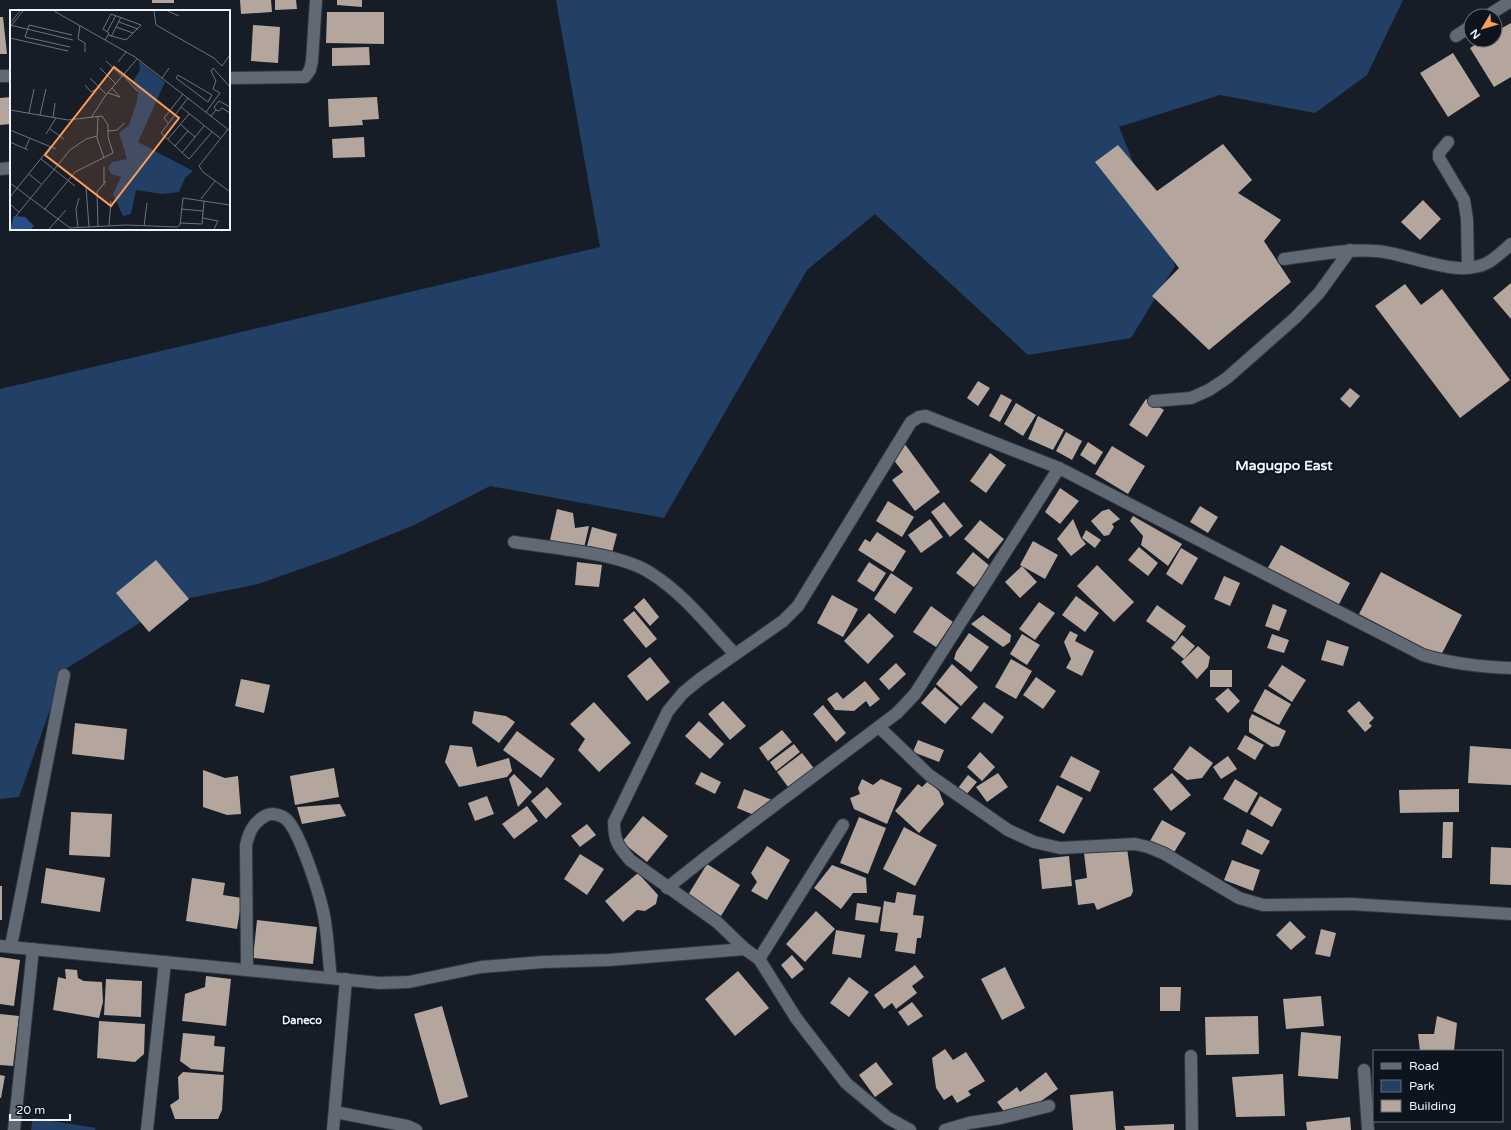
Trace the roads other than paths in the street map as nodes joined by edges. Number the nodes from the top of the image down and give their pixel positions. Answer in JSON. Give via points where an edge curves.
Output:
{"nodes":[{"id":1,"x":316,"y":0,"type":"edge"},
{"id":2,"x":1511,"y":1,"type":"edge"},
{"id":3,"x":1500,"y":8,"type":"edge"},
{"id":4,"x":1463,"y":31,"type":"edge"},
{"id":5,"x":1456,"y":36,"type":"dead end"},
{"id":6,"x":230,"y":78,"type":"edge"},
{"id":7,"x":1448,"y":142,"type":"dead end"},
{"id":8,"x":10,"y":168,"type":"edge"},
{"id":9,"x":0,"y":169,"type":"edge"},
{"id":10,"x":1511,"y":244,"type":"edge"},
{"id":11,"x":1350,"y":250,"type":"junction"},
{"id":12,"x":1284,"y":259,"type":"dead end"},
{"id":13,"x":1468,"y":268,"type":"junction"},
{"id":14,"x":1154,"y":401,"type":"dead end"},
{"id":15,"x":1059,"y":468,"type":"junction"},
{"id":16,"x":514,"y":542,"type":"dead end"},
{"id":17,"x":735,"y":654,"type":"junction"},
{"id":18,"x":1511,"y":668,"type":"edge"},
{"id":19,"x":64,"y":675,"type":"dead end"},
{"id":20,"x":879,"y":727,"type":"junction"},
{"id":21,"x":843,"y":825,"type":"dead end"},
{"id":22,"x":667,"y":888,"type":"junction"},
{"id":23,"x":1511,"y":914,"type":"edge"},
{"id":24,"x":5,"y":946,"type":"edge"},
{"id":25,"x":745,"y":948,"type":"junction"},
{"id":26,"x":33,"y":949,"type":"junction"},
{"id":27,"x":759,"y":959,"type":"junction"},
{"id":28,"x":165,"y":962,"type":"junction"},
{"id":29,"x":246,"y":970,"type":"junction"},
{"id":30,"x":331,"y":978,"type":"junction"},
{"id":31,"x":346,"y":979,"type":"junction"},
{"id":32,"x":1191,"y":1056,"type":"dead end"},
{"id":33,"x":1364,"y":1070,"type":"dead end"},
{"id":34,"x":1049,"y":1106,"type":"dead end"},
{"id":35,"x":335,"y":1112,"type":"junction"},
{"id":36,"x":14,"y":1130,"type":"edge"},
{"id":37,"x":147,"y":1130,"type":"edge"},
{"id":38,"x":333,"y":1130,"type":"edge"},
{"id":39,"x":416,"y":1130,"type":"edge"},
{"id":40,"x":910,"y":1130,"type":"edge"},
{"id":41,"x":945,"y":1130,"type":"edge"},
{"id":42,"x":1192,"y":1130,"type":"edge"},
{"id":43,"x":1368,"y":1130,"type":"edge"}],
"edges":[{"from":1,"to":6,"type":"street","via":[[312,61],[305,77]]},
{"from":2,"to":3,"type":"street"},
{"from":4,"to":5,"type":"street"},
{"from":7,"to":13,"type":"street","via":[[1439,153],[1442,165],[1464,200]]},
{"from":8,"to":9,"type":"street"},
{"from":10,"to":13,"type":"street","via":[[1486,263]]},
{"from":11,"to":12,"type":"street"},
{"from":11,"to":13,"type":"street","via":[[1384,252],[1446,267]]},
{"from":11,"to":14,"type":"street","via":[[1320,293],[1227,378],[1191,398]]},
{"from":15,"to":17,"type":"street","via":[[926,416],[919,416],[910,422],[903,432],[798,606],[784,621]]},
{"from":15,"to":18,"type":"street","via":[[1423,655],[1472,667]]},
{"from":15,"to":20,"type":"street","via":[[915,694]]},
{"from":16,"to":17,"type":"street","via":[[622,560],[651,573],[674,590]]},
{"from":17,"to":22,"type":"street","via":[[683,693],[668,711],[614,822],[614,838],[619,848],[630,860]]},
{"from":19,"to":24,"type":"street"},
{"from":20,"to":22,"type":"street"},
{"from":20,"to":23,"type":"street","via":[[930,775],[1008,830],[1034,842],[1060,848],[1135,844],[1148,847],[1165,854],[1239,898],[1262,905],[1352,904]]},
{"from":21,"to":27,"type":"street"},
{"from":22,"to":25,"type":"street","via":[[717,922]]},
{"from":24,"to":26,"type":"street"},
{"from":25,"to":27,"type":"street"},
{"from":25,"to":31,"type":"street","via":[[610,960],[481,967],[409,982],[380,983]]},
{"from":26,"to":28,"type":"street"},
{"from":26,"to":36,"type":"street"},
{"from":27,"to":40,"type":"street","via":[[796,1018],[846,1083],[888,1118]]},
{"from":28,"to":29,"type":"street"},
{"from":28,"to":37,"type":"street"},
{"from":29,"to":30,"type":"street"},
{"from":29,"to":30,"type":"street","via":[[246,845],[249,832],[257,821],[268,814],[277,814],[287,820],[297,836],[313,877],[323,911]]},
{"from":30,"to":31,"type":"street"},
{"from":31,"to":35,"type":"street"},
{"from":32,"to":42,"type":"street"},
{"from":33,"to":43,"type":"street"},
{"from":34,"to":41,"type":"street"},
{"from":35,"to":38,"type":"street"},
{"from":35,"to":39,"type":"street"}]}
